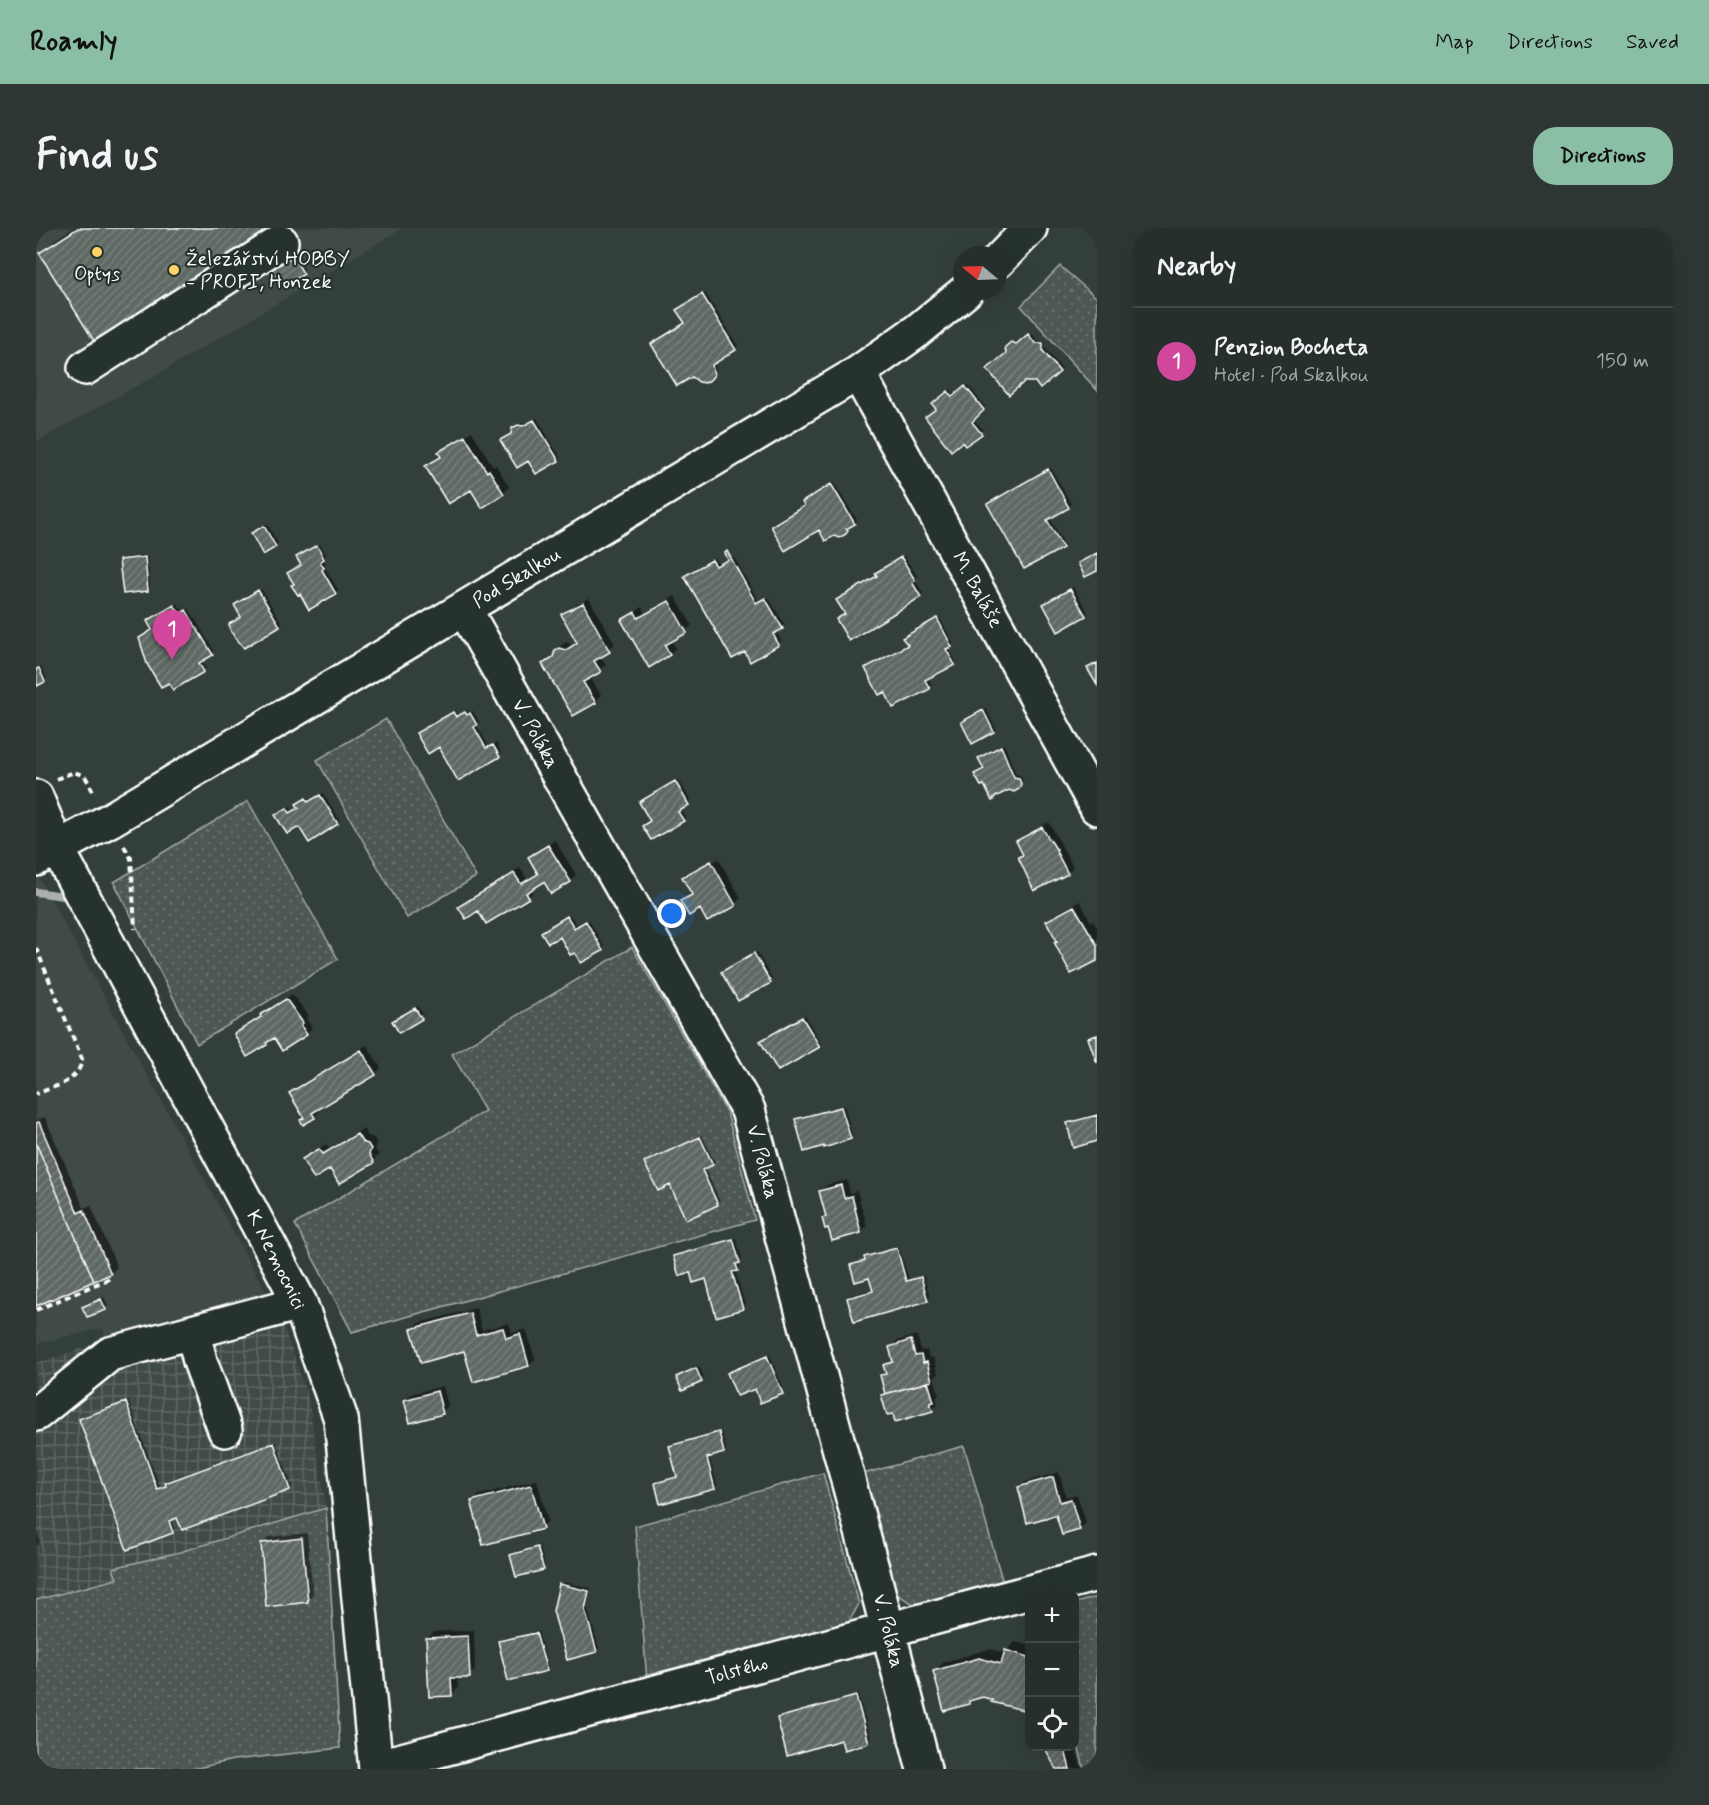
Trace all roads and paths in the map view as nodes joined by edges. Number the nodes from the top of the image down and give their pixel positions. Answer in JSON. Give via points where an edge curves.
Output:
{"nodes":[{"id":1,"x":1030,"y":228,"type":"edge"},
{"id":2,"x":281,"y":242,"type":"dead end"},
{"id":3,"x":1007,"y":252,"type":"edge"},
{"id":4,"x":955,"y":300,"type":"edge"},
{"id":5,"x":85,"y":368,"type":"dead end"},
{"id":6,"x":858,"y":373,"type":"junction"},
{"id":7,"x":465,"y":610,"type":"junction"},
{"id":8,"x":45,"y":788,"type":"edge"},
{"id":9,"x":1097,"y":808,"type":"edge"},
{"id":10,"x":110,"y":820,"type":"junction"},
{"id":11,"x":47,"y":853,"type":"edge"},
{"id":12,"x":135,"y":937,"type":"dead end"},
{"id":13,"x":36,"y":948,"type":"edge"},
{"id":14,"x":36,"y":1094,"type":"edge"},
{"id":15,"x":113,"y":1277,"type":"dead end"},
{"id":16,"x":300,"y":1303,"type":"junction"},
{"id":17,"x":36,"y":1310,"type":"edge"},
{"id":18,"x":193,"y":1332,"type":"junction"},
{"id":19,"x":36,"y":1414,"type":"edge"},
{"id":20,"x":225,"y":1430,"type":"dead end"},
{"id":21,"x":1097,"y":1574,"type":"edge"},
{"id":22,"x":888,"y":1631,"type":"junction"},
{"id":23,"x":376,"y":1768,"type":"edge"},
{"id":24,"x":924,"y":1769,"type":"edge"}],
"edges":[{"from":1,"to":3,"type":"street"},
{"from":2,"to":5,"type":"street"},
{"from":4,"to":6,"type":"street","name":"Pod Skalkou"},
{"from":6,"to":7,"type":"street","name":"Pod Skalkou"},
{"from":6,"to":9,"type":"street","name":"M. Baláše"},
{"from":7,"to":10,"type":"street","name":"Pod Skalkou"},
{"from":7,"to":22,"type":"street","name":"V. Poláka","via":[[748,1110]]},
{"from":8,"to":10,"type":"path","via":[[74,772],[85,776]]},
{"from":8,"to":11,"type":"street","name":"K Nemocnici"},
{"from":10,"to":11,"type":"street","name":"Pod Skalkou"},
{"from":10,"to":12,"type":"path","via":[[131,858]]},
{"from":11,"to":16,"type":"street","name":"K Nemocnici","via":[[82,893],[198,1141]]},
{"from":13,"to":14,"type":"path","via":[[82,1059],[76,1076]]},
{"from":15,"to":17,"type":"path"},
{"from":16,"to":18,"type":"street"},
{"from":16,"to":23,"type":"street","name":"K Nemocnici","via":[[341,1419]]},
{"from":18,"to":19,"type":"street","via":[[110,1354]]},
{"from":18,"to":20,"type":"street"},
{"from":21,"to":22,"type":"street","name":"Tolstého"},
{"from":22,"to":23,"type":"street","name":"Tolstého"},
{"from":22,"to":24,"type":"street","name":"V. Poláka"}]}
